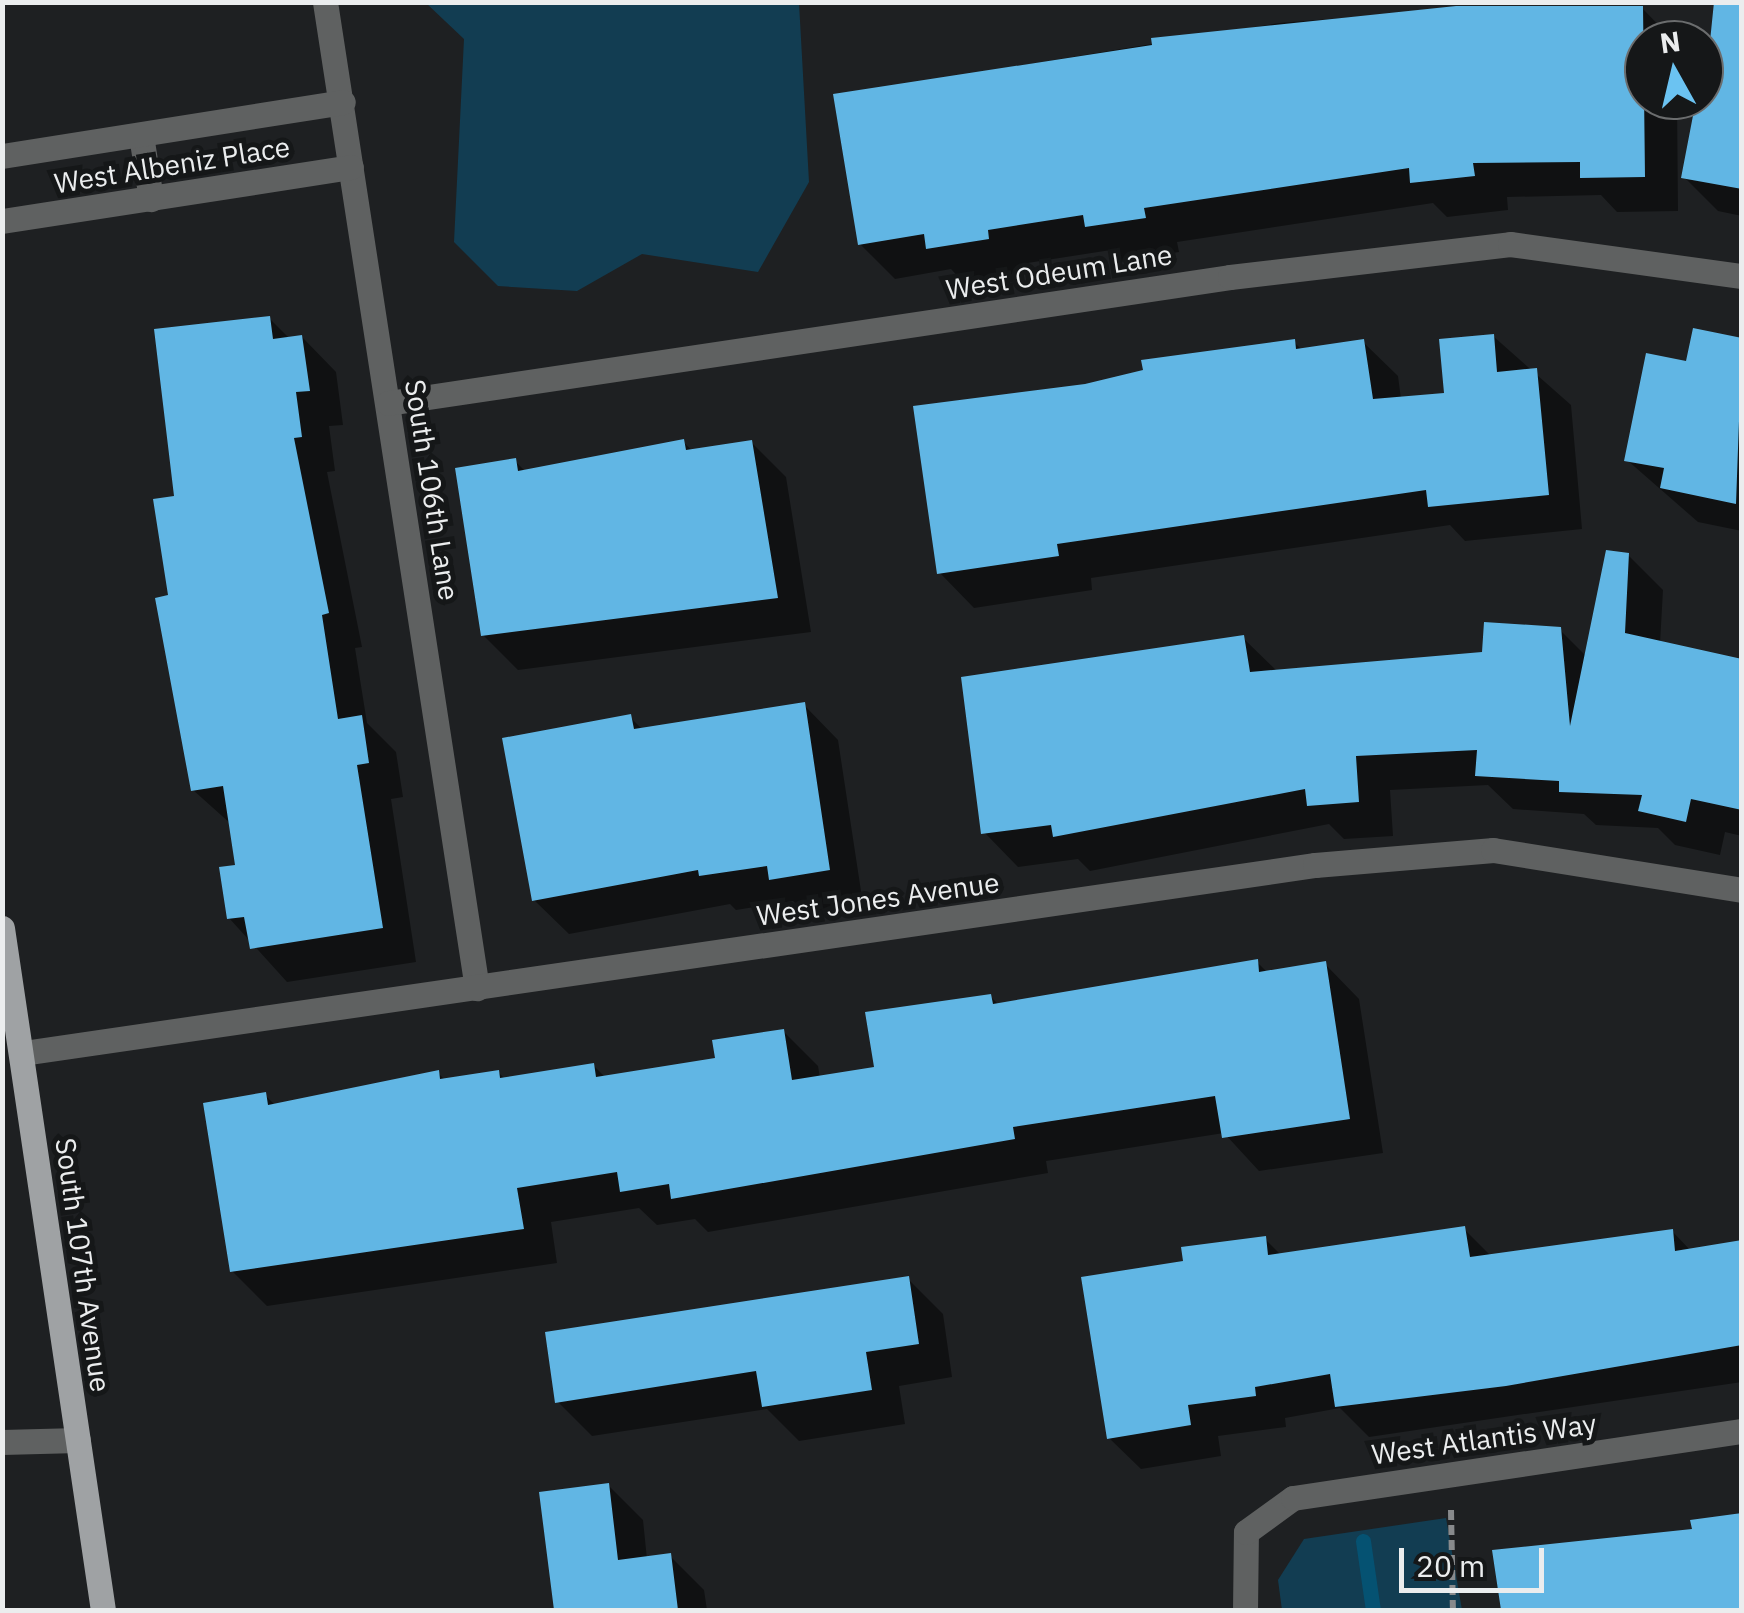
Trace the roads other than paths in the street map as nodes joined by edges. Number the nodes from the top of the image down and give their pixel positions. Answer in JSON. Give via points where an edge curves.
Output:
{"nodes":[{"id":1,"x":325,"y":2,"type":"edge"},
{"id":2,"x":343,"y":102,"type":"junction"},
{"id":3,"x":141,"y":135,"type":"junction"},
{"id":4,"x":2,"y":156,"type":"edge"},
{"id":5,"x":352,"y":167,"type":"junction"},
{"id":6,"x":150,"y":199,"type":"junction"},
{"id":7,"x":2,"y":221,"type":"edge"},
{"id":8,"x":1742,"y":276,"type":"edge"},
{"id":9,"x":388,"y":404,"type":"junction"},
{"id":10,"x":1742,"y":890,"type":"edge"},
{"id":11,"x":2,"y":928,"type":"edge"},
{"id":12,"x":477,"y":988,"type":"junction"},
{"id":13,"x":23,"y":1053,"type":"junction"},
{"id":14,"x":1742,"y":1431,"type":"edge"},
{"id":15,"x":78,"y":1440,"type":"junction"},
{"id":16,"x":2,"y":1442,"type":"edge"},
{"id":17,"x":104,"y":1610,"type":"edge"},
{"id":18,"x":1245,"y":1610,"type":"edge"}],
"edges":[{"from":1,"to":2,"type":"street","name":"South 106th Lane"},
{"from":2,"to":3,"type":"street","name":"West Albeniz Place"},
{"from":2,"to":5,"type":"street","name":"South 106th Lane"},
{"from":3,"to":4,"type":"street","name":"West Albeniz Place"},
{"from":3,"to":6,"type":"street"},
{"from":5,"to":6,"type":"street","name":"West Albeniz Place"},
{"from":5,"to":9,"type":"street","name":"South 106th Lane"},
{"from":6,"to":7,"type":"street","name":"West Albeniz Place"},
{"from":8,"to":9,"type":"street","name":"West Odeum Lane","via":[[1510,244],[1230,277]]},
{"from":9,"to":12,"type":"street","name":"South 106th Lane"},
{"from":10,"to":12,"type":"street","name":"West Jones Avenue","via":[[1494,850],[1315,865]]},
{"from":11,"to":13,"type":"main road","name":"South 107th Avenue"},
{"from":12,"to":13,"type":"street","name":"West Jones Avenue"},
{"from":13,"to":15,"type":"main road","name":"South 107th Avenue"},
{"from":14,"to":18,"type":"street","name":"West Atlantis Way","via":[[1293,1498],[1246,1532]]},
{"from":15,"to":16,"type":"street"},
{"from":15,"to":17,"type":"main road","name":"South 107th Avenue"}]}
